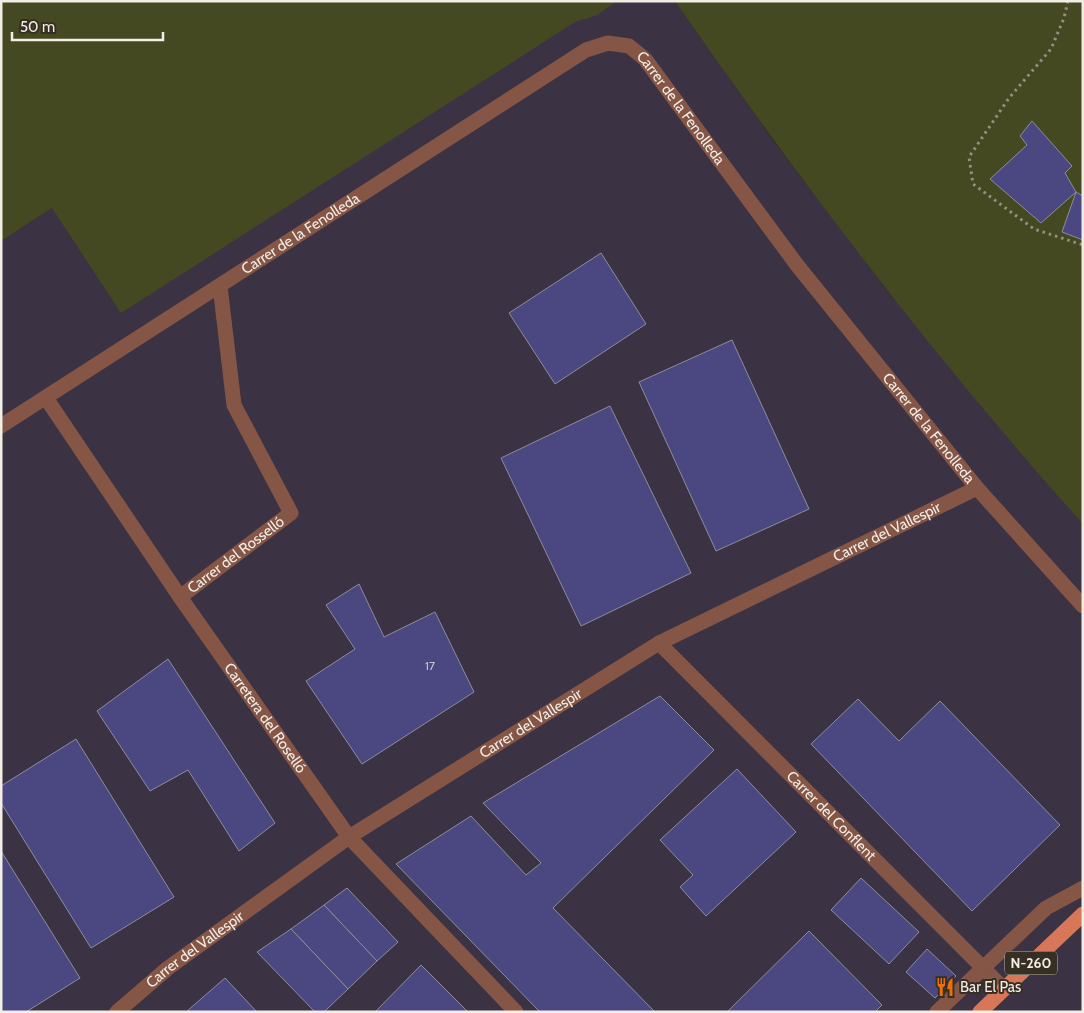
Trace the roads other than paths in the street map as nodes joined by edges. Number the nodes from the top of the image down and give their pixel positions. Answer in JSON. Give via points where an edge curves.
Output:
{"nodes":[{"id":1,"x":220,"y":286,"type":"junction"},
{"id":2,"x":46,"y":398,"type":"junction"},
{"id":3,"x":1,"y":426,"type":"edge"},
{"id":4,"x":977,"y":488,"type":"junction"},
{"id":5,"x":180,"y":597,"type":"junction"},
{"id":6,"x":1083,"y":606,"type":"edge"},
{"id":7,"x":659,"y":643,"type":"junction"},
{"id":8,"x":349,"y":837,"type":"junction"},
{"id":9,"x":1083,"y":888,"type":"edge"},
{"id":10,"x":1083,"y":914,"type":"edge"},
{"id":11,"x":982,"y":968,"type":"junction"},
{"id":12,"x":1004,"y":989,"type":"junction"},
{"id":13,"x":117,"y":1012,"type":"edge"},
{"id":14,"x":516,"y":1012,"type":"edge"},
{"id":15,"x":937,"y":1012,"type":"edge"},
{"id":16,"x":980,"y":1012,"type":"edge"}],
"edges":[{"from":1,"to":2,"type":"street","name":"Carrer de la Fenolleda"},
{"from":1,"to":4,"type":"street","name":"Carrer de la Fenolleda","via":[[586,50],[608,43],[629,46],[645,59],[797,265]]},
{"from":1,"to":5,"type":"street","name":"Carrer del Rosselló","via":[[234,405],[291,513]]},
{"from":2,"to":3,"type":"street","name":"Carrer de la Fenolleda"},
{"from":2,"to":5,"type":"street","name":"Carretera del Roselló"},
{"from":4,"to":6,"type":"street","name":"Carrer de la Fenolleda"},
{"from":4,"to":7,"type":"street","name":"Carrer del Vallespir"},
{"from":5,"to":8,"type":"street","name":"Carretera del Roselló"},
{"from":7,"to":8,"type":"street","name":"Carrer del Vallespir"},
{"from":7,"to":11,"type":"street","name":"Carrer del Conflent"},
{"from":8,"to":13,"type":"street","name":"Carrer del Vallespir","via":[[168,968]]},
{"from":8,"to":14,"type":"street","name":"Carretera del Roselló"},
{"from":9,"to":11,"type":"street","via":[[1046,908]]},
{"from":10,"to":12,"type":"main road","number":"N-260"},
{"from":11,"to":12,"type":"street","name":"Carrer del Conflent"},
{"from":11,"to":15,"type":"street"},
{"from":12,"to":16,"type":"main road","number":"N-260"}]}
